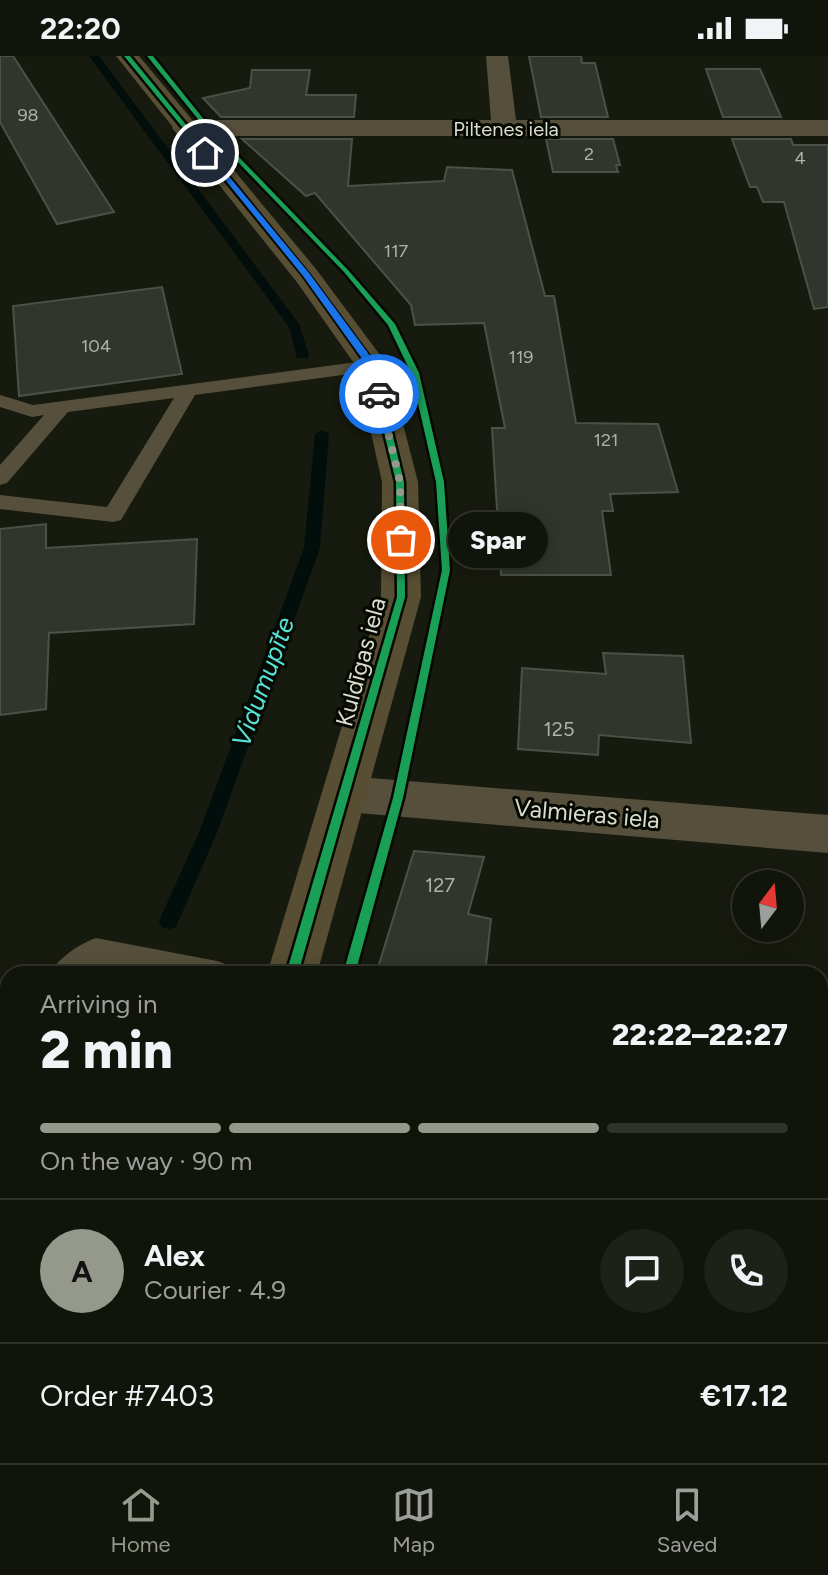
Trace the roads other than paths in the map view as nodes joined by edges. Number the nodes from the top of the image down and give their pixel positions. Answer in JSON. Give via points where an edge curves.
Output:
{"nodes":[{"id":1,"x":127,"y":56,"type":"edge"},
{"id":2,"x":497,"y":56,"type":"edge"},
{"id":3,"x":185,"y":128,"type":"junction"},
{"id":4,"x":828,"y":128,"type":"edge"},
{"id":5,"x":504,"y":129,"type":"junction"},
{"id":6,"x":372,"y":366,"type":"junction"},
{"id":7,"x":189,"y":389,"type":"junction"},
{"id":8,"x":0,"y":401,"type":"edge"},
{"id":9,"x":63,"y":406,"type":"junction"},
{"id":10,"x":0,"y":478,"type":"edge"},
{"id":11,"x":0,"y":502,"type":"edge"},
{"id":12,"x":346,"y":794,"type":"junction"},
{"id":13,"x":828,"y":834,"type":"edge"},
{"id":14,"x":76,"y":966,"type":"edge"},
{"id":15,"x":175,"y":966,"type":"edge"},
{"id":16,"x":294,"y":966,"type":"edge"}],
"edges":[{"from":1,"to":3,"type":"street","name":"Kuldīgas iela"},
{"from":2,"to":5,"type":"street"},
{"from":3,"to":5,"type":"street","name":"Piltenes iela"},
{"from":3,"to":6,"type":"street","name":"Kuldīgas iela","via":[[306,275]]},
{"from":4,"to":5,"type":"street","name":"Piltenes iela"},
{"from":6,"to":7,"type":"lane"},
{"from":6,"to":12,"type":"street","name":"Kuldīgas iela","via":[[400,482],[401,597]]},
{"from":7,"to":9,"type":"lane"},
{"from":7,"to":11,"type":"lane","via":[[113,515]]},
{"from":8,"to":9,"type":"lane","via":[[32,411]]},
{"from":9,"to":10,"type":"lane"},
{"from":12,"to":13,"type":"street","name":"Valmieras iela"},
{"from":12,"to":16,"type":"street","name":"Kuldīgas iela"},
{"from":14,"to":15,"type":"lane","via":[[96,951]]}]}
